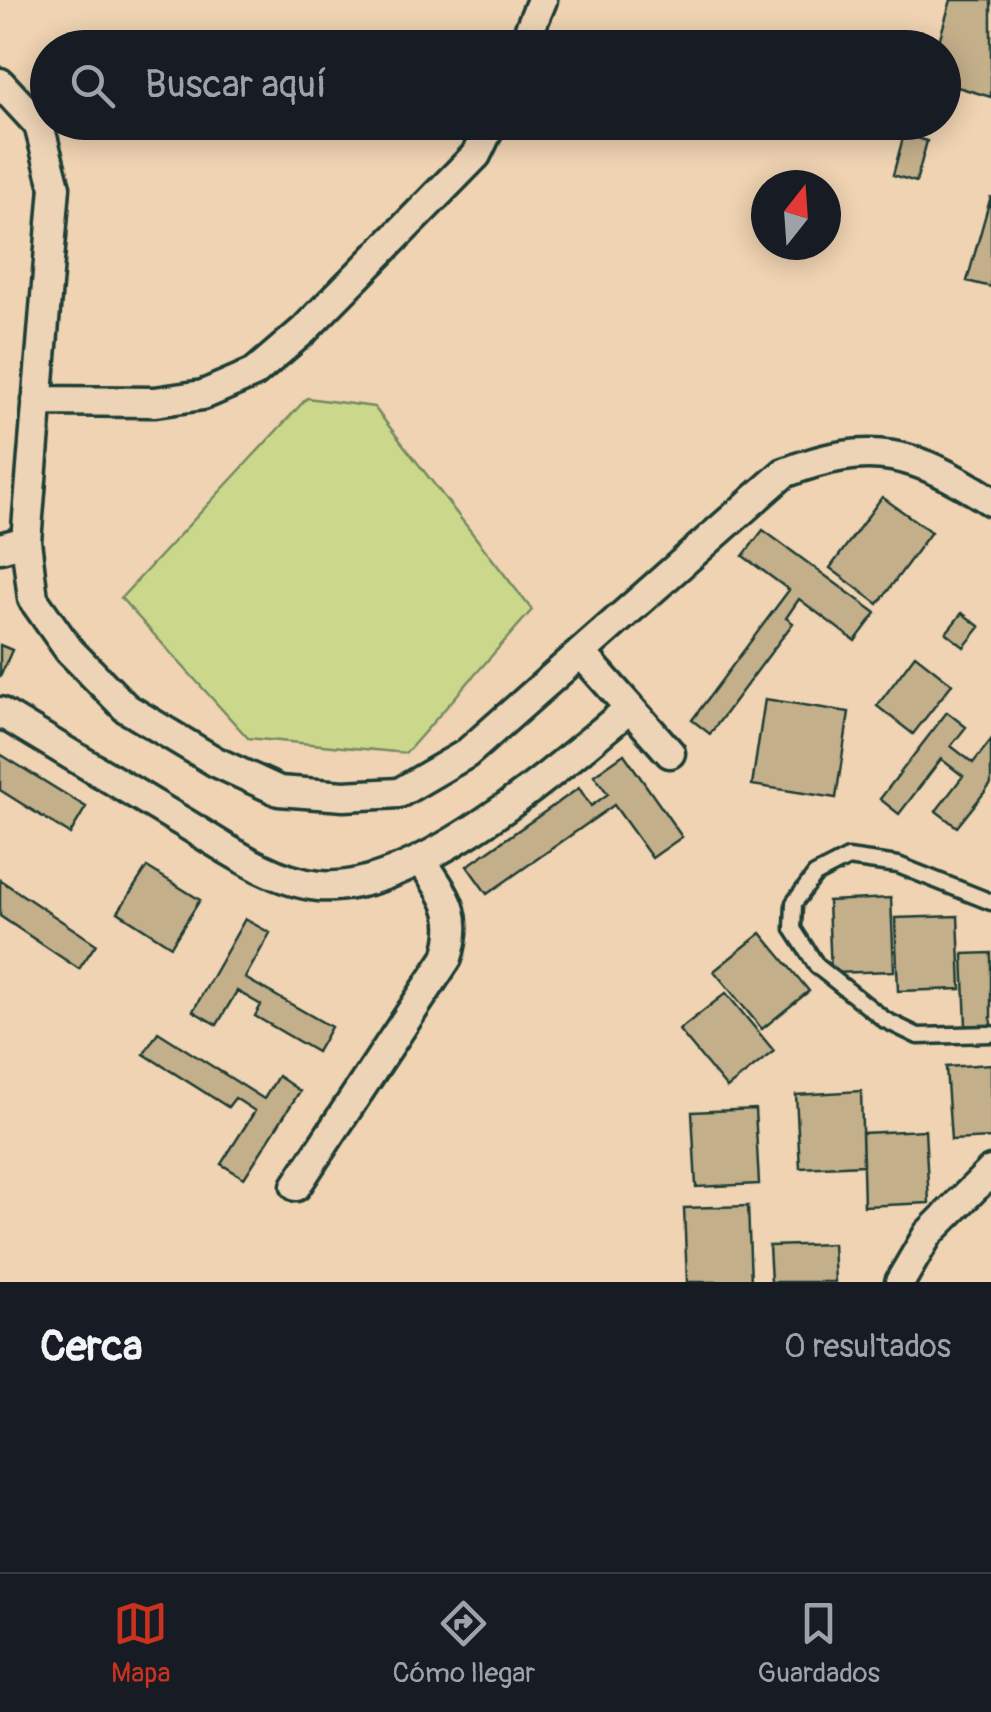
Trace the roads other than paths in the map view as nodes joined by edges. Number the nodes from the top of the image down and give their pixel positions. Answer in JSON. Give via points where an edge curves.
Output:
{"nodes":[{"id":1,"x":542,"y":0,"type":"edge"},
{"id":2,"x":530,"y":30,"type":"edge"},
{"id":3,"x":0,"y":83,"type":"edge"},
{"id":4,"x":30,"y":114,"type":"edge"},
{"id":5,"x":43,"y":140,"type":"edge"},
{"id":6,"x":483,"y":140,"type":"edge"},
{"id":7,"x":37,"y":400,"type":"junction"},
{"id":8,"x":991,"y":501,"type":"edge"},
{"id":9,"x":13,"y":545,"type":"edge"},
{"id":10,"x":581,"y":653,"type":"junction"},
{"id":11,"x":630,"y":708,"type":"junction"},
{"id":12,"x":0,"y":712,"type":"edge"},
{"id":13,"x":670,"y":753,"type":"dead end"},
{"id":14,"x":422,"y":861,"type":"junction"},
{"id":15,"x":991,"y":902,"type":"edge"},
{"id":16,"x":991,"y":1034,"type":"edge"},
{"id":17,"x":991,"y":1171,"type":"edge"},
{"id":18,"x":296,"y":1186,"type":"dead end"},
{"id":19,"x":900,"y":1282,"type":"edge"}],
"edges":[{"from":1,"to":2,"type":"street"},
{"from":3,"to":4,"type":"street"},
{"from":5,"to":7,"type":"street","via":[[54,187]]},
{"from":6,"to":7,"type":"street","via":[[476,155],[304,330],[254,373],[203,394],[156,402]]},
{"from":7,"to":9,"type":"street"},
{"from":8,"to":10,"type":"street","via":[[932,466],[882,452],[816,460],[784,473]]},
{"from":9,"to":10,"type":"street","via":[[34,599],[69,650],[126,708],[278,791],[398,793],[466,754]]},
{"from":10,"to":11,"type":"street"},
{"from":11,"to":13,"type":"street"},
{"from":11,"to":14,"type":"street","via":[[531,790]]},
{"from":12,"to":14,"type":"street","via":[[248,861],[294,881],[322,886],[372,879]]},
{"from":14,"to":18,"type":"street","via":[[452,915],[455,934],[447,958]]},
{"from":15,"to":16,"type":"lane","via":[[898,865],[848,858],[815,874],[794,903],[794,929],[817,966],[885,1020],[918,1036]]},
{"from":17,"to":19,"type":"street","via":[[928,1234]]}]}
